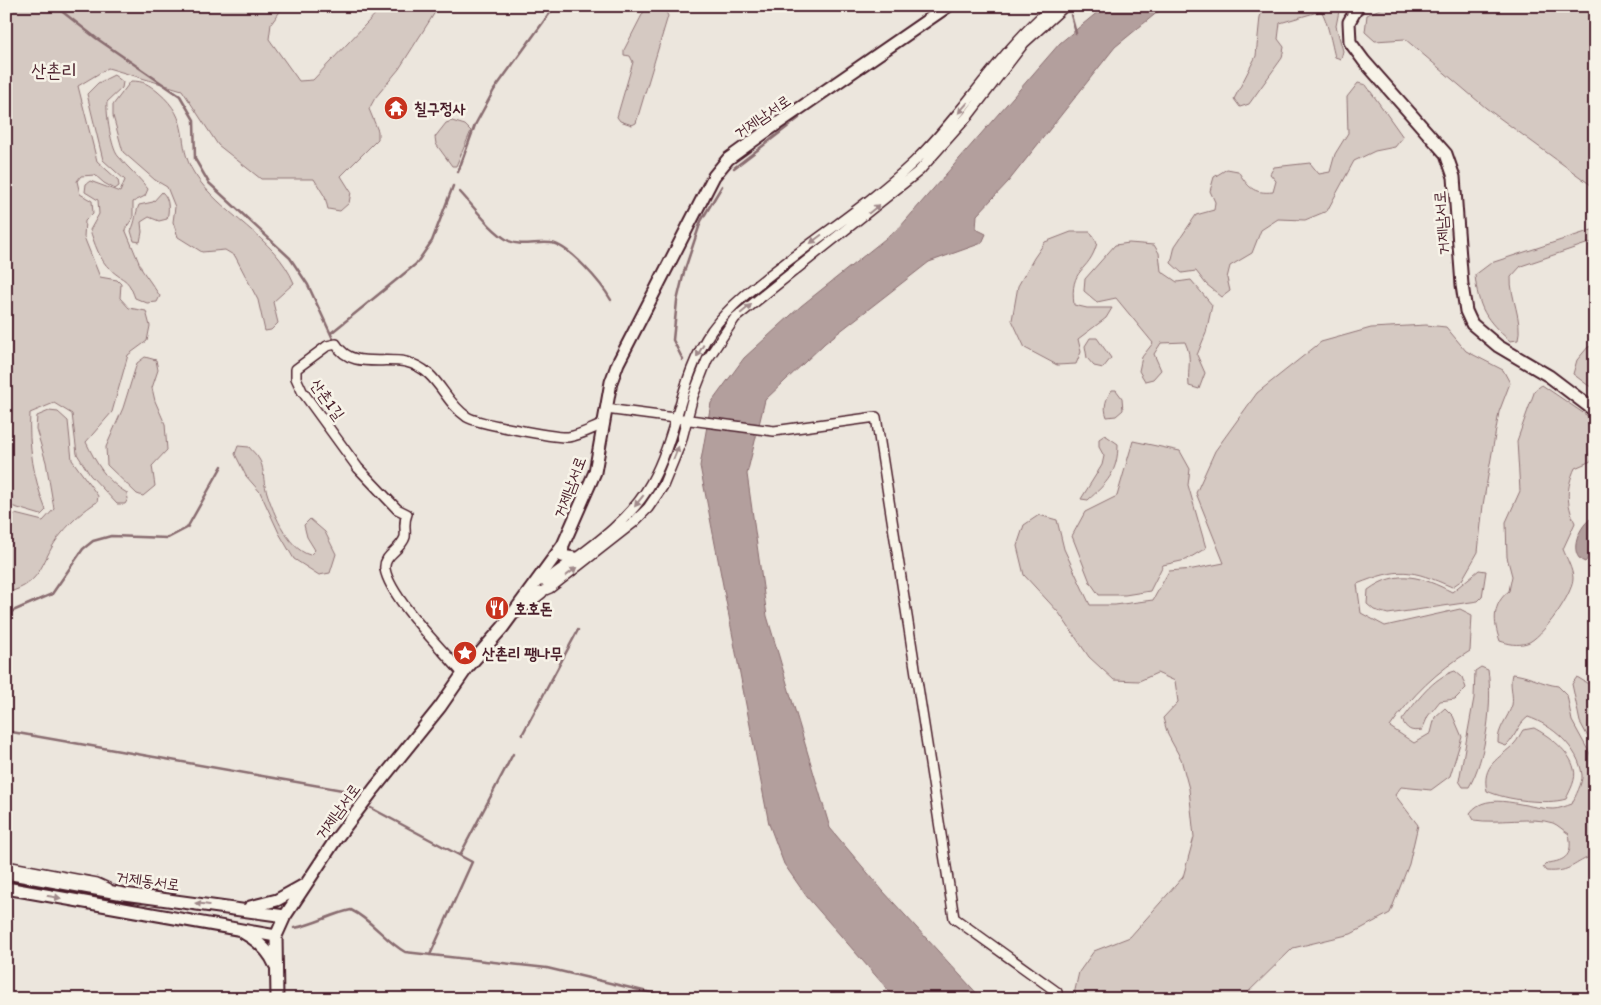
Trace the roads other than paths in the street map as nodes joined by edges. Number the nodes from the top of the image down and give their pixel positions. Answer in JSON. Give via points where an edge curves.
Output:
{"nodes":[{"id":1,"x":948,"y":6,"type":"edge"},
{"id":2,"x":1053,"y":6,"type":"edge"},
{"id":3,"x":1065,"y":6,"type":"edge"},
{"id":4,"x":1358,"y":6,"type":"edge"},
{"id":5,"x":606,"y":409,"type":"junction"},
{"id":6,"x":1595,"y":411,"type":"edge"},
{"id":7,"x":676,"y":418,"type":"junction"},
{"id":8,"x":688,"y":420,"type":"junction"},
{"id":9,"x":604,"y":424,"type":"junction"},
{"id":10,"x":563,"y":545,"type":"junction"},
{"id":11,"x":574,"y":558,"type":"junction"},
{"id":12,"x":538,"y":581,"type":"junction"},
{"id":13,"x":544,"y":591,"type":"junction"},
{"id":14,"x":529,"y":592,"type":"junction"},
{"id":15,"x":503,"y":628,"type":"junction"},
{"id":16,"x":463,"y":674,"type":"junction"},
{"id":17,"x":6,"y":866,"type":"edge"},
{"id":18,"x":6,"y":873,"type":"edge"},
{"id":19,"x":306,"y":884,"type":"junction"},
{"id":20,"x":6,"y":888,"type":"edge"},
{"id":21,"x":124,"y":894,"type":"junction"},
{"id":22,"x":235,"y":908,"type":"junction"},
{"id":23,"x":285,"y":916,"type":"junction"},
{"id":24,"x":233,"y":928,"type":"junction"},
{"id":25,"x":276,"y":936,"type":"junction"},
{"id":26,"x":276,"y":966,"type":"junction"},
{"id":27,"x":1057,"y":992,"type":"dead end"},
{"id":28,"x":277,"y":999,"type":"edge"}],
"edges":[{"from":1,"to":5,"type":"main road","name":"거제남서로","via":[[728,159],[700,201],[618,363]]},
{"from":2,"to":7,"type":"street","one_way":true,"via":[[1020,38],[914,162],[728,310],[698,354]]},
{"from":8,"to":3,"type":"street","one_way":true,"via":[[707,360],[735,318],[919,171],[968,116],[1024,44]]},
{"from":4,"to":6,"type":"main road","name":"거제남서로","via":[[1350,22],[1353,47],[1446,154],[1454,176],[1462,285],[1466,311],[1472,324],[1498,346],[1549,376]]},
{"from":5,"to":7,"type":"street"},
{"from":5,"to":9,"type":"main road","name":"거제남서로"},
{"from":7,"to":8,"type":"street"},
{"from":7,"to":11,"type":"street","one_way":true,"via":[[652,482],[640,501]]},
{"from":13,"to":8,"type":"street","one_way":true,"via":[[648,508],[663,486]]},
{"from":8,"to":27,"type":"street","via":[[774,431],[876,417],[954,918]]},
{"from":9,"to":10,"type":"main road","name":"거제남서로","via":[[595,472]]},
{"from":9,"to":16,"type":"street","name":"산촌1길","via":[[568,437],[468,418],[453,405],[430,374],[406,362],[348,357],[336,344],[327,346],[296,369],[302,391],[358,468],[397,509],[407,514],[403,526],[405,536],[397,550],[387,558],[385,568],[395,593]]},
{"from":10,"to":11,"type":"main road","via":[[562,556]]},
{"from":10,"to":12,"type":"main road","name":"거제남서로"},
{"from":11,"to":12,"type":"street","via":[[545,581]]},
{"from":12,"to":14,"type":"main road","name":"거제남서로"},
{"from":13,"to":14,"type":"street"},
{"from":13,"to":15,"type":"street"},
{"from":14,"to":15,"type":"main road","name":"거제남서로"},
{"from":15,"to":16,"type":"main road","name":"거제남서로"},
{"from":16,"to":19,"type":"main road","name":"거제남서로","via":[[368,796]]},
{"from":17,"to":21,"type":"street","via":[[97,883]]},
{"from":18,"to":21,"type":"main road","name":"거제동서로"},
{"from":19,"to":22,"type":"main road","via":[[270,903]]},
{"from":19,"to":23,"type":"main road","name":"거제남서로"},
{"from":20,"to":24,"type":"main road","name":"거제동서로","one_way":true},
{"from":22,"to":21,"type":"main road","name":"거제동서로","one_way":true},
{"from":22,"to":23,"type":"main road","name":"거제동서로"},
{"from":23,"to":25,"type":"main road","name":"거제남서로"},
{"from":24,"to":25,"type":"main road","name":"거제동서로"},
{"from":24,"to":26,"type":"main road","via":[[258,942],[271,954]]},
{"from":25,"to":26,"type":"main road","name":"거제남서로"},
{"from":26,"to":28,"type":"main road","name":"거제남서로"}]}
